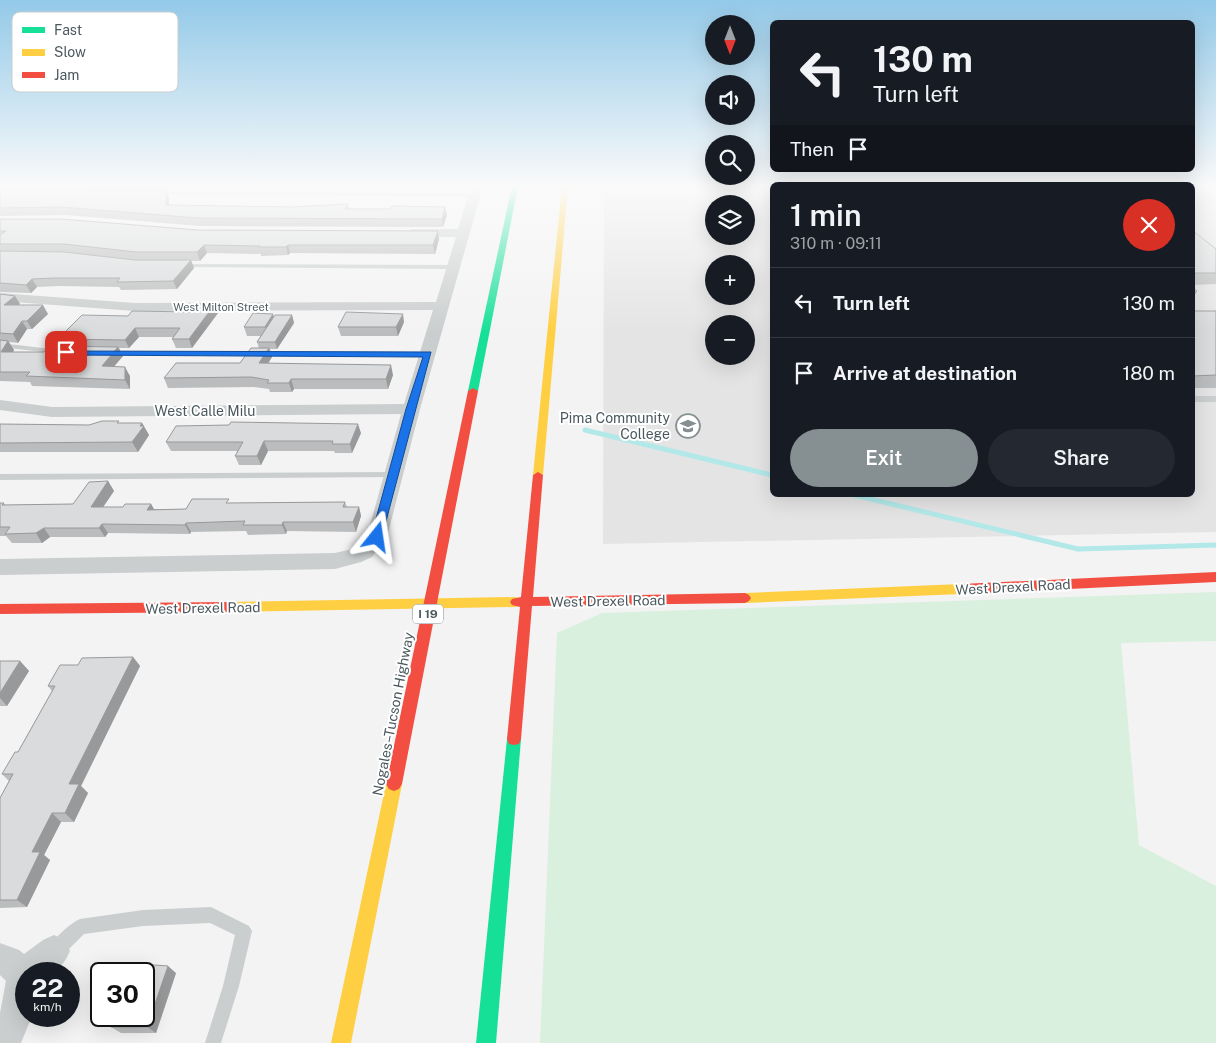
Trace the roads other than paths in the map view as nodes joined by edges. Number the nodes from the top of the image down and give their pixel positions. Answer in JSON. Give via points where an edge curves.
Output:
{"nodes":[{"id":1,"x":463,"y":235,"type":"edge"},
{"id":2,"x":505,"y":235,"type":"edge"},
{"id":3,"x":561,"y":235,"type":"edge"},
{"id":4,"x":169,"y":265,"type":"edge"},
{"id":5,"x":454,"y":267,"type":"junction"},
{"id":6,"x":0,"y":297,"type":"edge"},
{"id":7,"x":443,"y":306,"type":"junction"},
{"id":8,"x":0,"y":345,"type":"edge"},
{"id":9,"x":66,"y":352,"type":"edge"},
{"id":10,"x":96,"y":353,"type":"edge"},
{"id":11,"x":428,"y":354,"type":"junction"},
{"id":12,"x":1195,"y":399,"type":"edge"},
{"id":13,"x":1216,"y":399,"type":"edge"},
{"id":14,"x":0,"y":405,"type":"edge"},
{"id":15,"x":411,"y":409,"type":"junction"},
{"id":16,"x":395,"y":475,"type":"junction"},
{"id":17,"x":0,"y":477,"type":"edge"},
{"id":18,"x":0,"y":567,"type":"edge"},
{"id":19,"x":1216,"y":577,"type":"edge"},
{"id":20,"x":0,"y":609,"type":"edge"},
{"id":21,"x":54,"y":951,"type":"joint"},
{"id":22,"x":12,"y":967,"type":"edge"},
{"id":23,"x":4,"y":1043,"type":"edge"},
{"id":24,"x":213,"y":1043,"type":"edge"},
{"id":25,"x":341,"y":1043,"type":"edge"},
{"id":26,"x":486,"y":1043,"type":"edge"}],
"edges":[{"from":1,"to":5,"type":"street"},
{"from":2,"to":25,"type":"main road","name":"Nogales–Tucson Highway","number":"I 19"},
{"from":3,"to":26,"type":"main road"},
{"from":4,"to":5,"type":"lane"},
{"from":5,"to":7,"type":"street"},
{"from":6,"to":7,"type":"street","name":"West Milton Street","via":[[135,307]]},
{"from":7,"to":11,"type":"street"},
{"from":8,"to":9,"type":"lane"},
{"from":10,"to":11,"type":"lane"},
{"from":11,"to":15,"type":"street"},
{"from":12,"to":13,"type":"lane"},
{"from":14,"to":15,"type":"street","name":"West Calle Milu","via":[[52,412]]},
{"from":15,"to":16,"type":"street"},
{"from":16,"to":17,"type":"lane"},
{"from":16,"to":18,"type":"street","via":[[373,545],[364,553],[335,561]]},
{"from":19,"to":20,"type":"main road","name":"West Drexel Road","via":[[892,593],[596,601]]},
{"from":21,"to":22,"type":"street"},
{"from":21,"to":24,"type":"lane","via":[[80,927],[143,918],[212,915],[244,932]]},
{"from":22,"to":23,"type":"street","via":[[18,1011]]}]}
